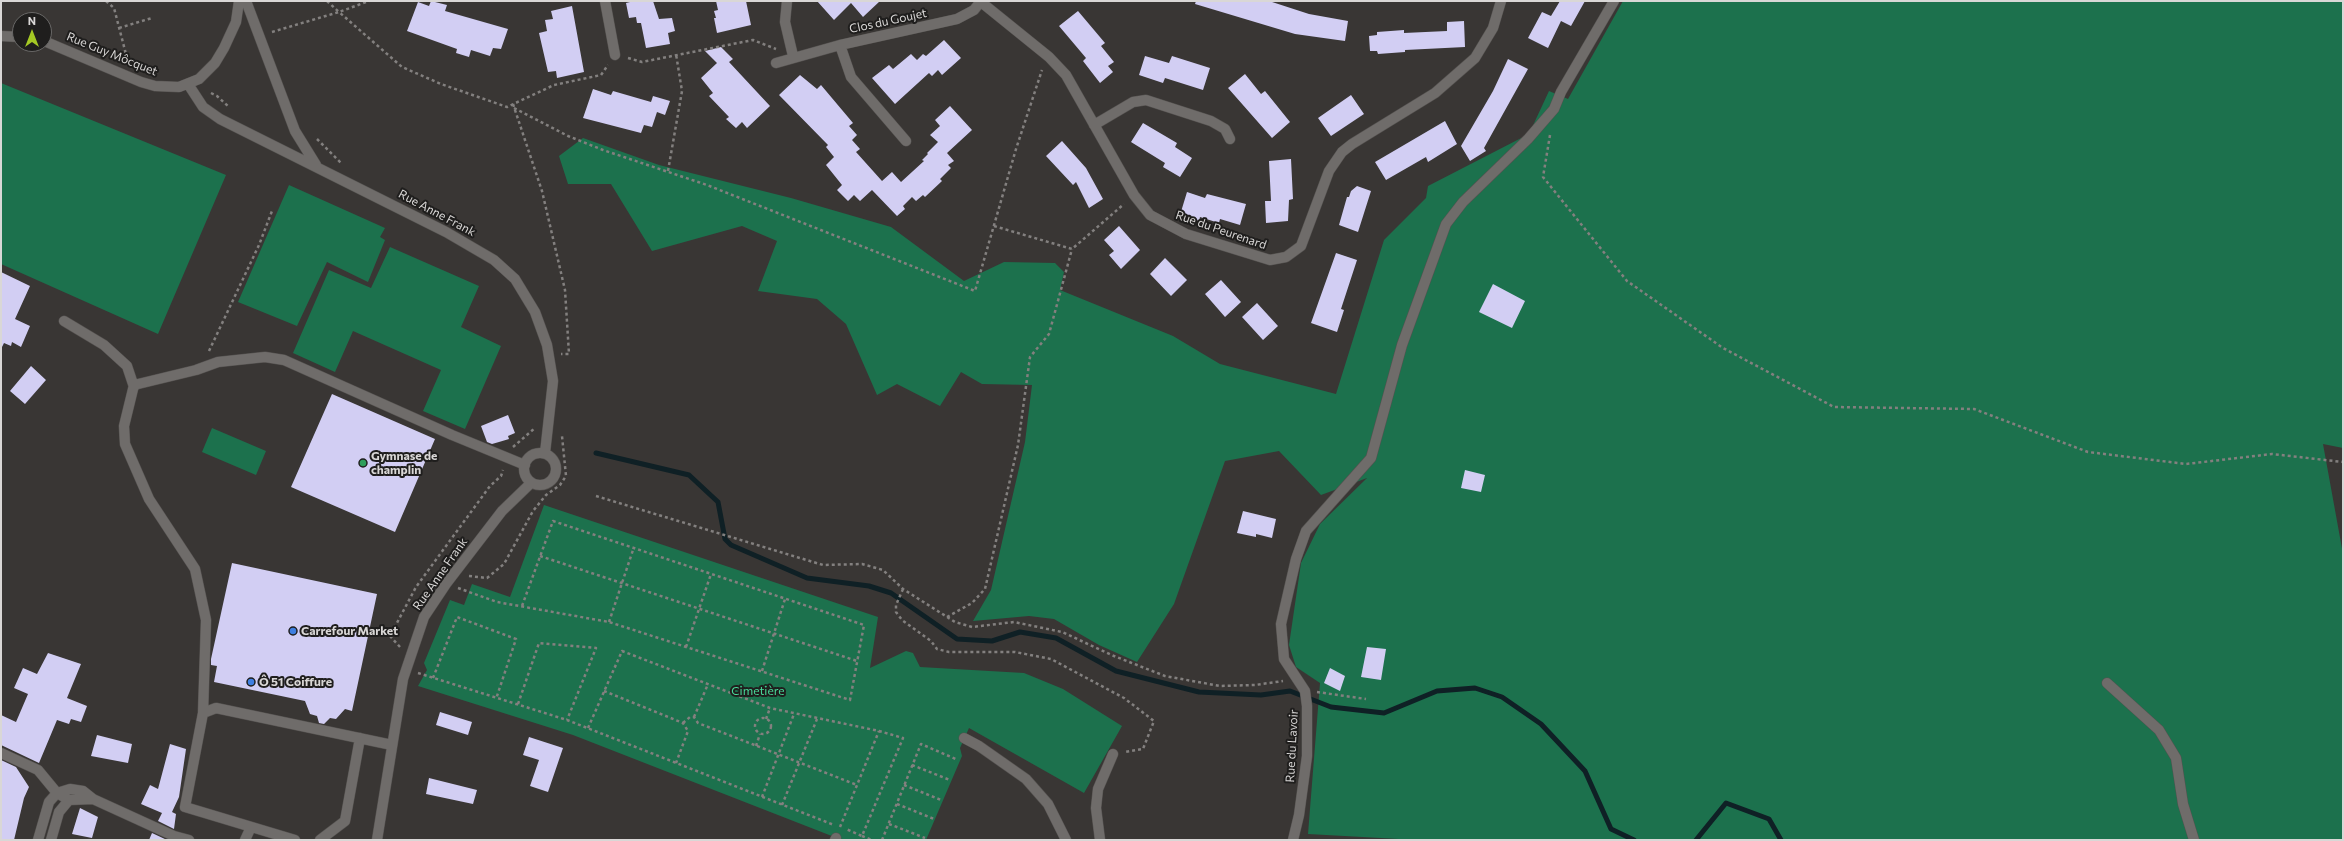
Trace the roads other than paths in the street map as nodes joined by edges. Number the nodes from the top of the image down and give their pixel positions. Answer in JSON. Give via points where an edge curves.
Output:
{"nodes":[{"id":1,"x":239,"y":1,"type":"edge"},
{"id":2,"x":246,"y":1,"type":"edge"},
{"id":3,"x":605,"y":1,"type":"edge"},
{"id":4,"x":787,"y":1,"type":"edge"},
{"id":5,"x":981,"y":1,"type":"edge"},
{"id":6,"x":1501,"y":1,"type":"edge"},
{"id":7,"x":1614,"y":1,"type":"edge"},
{"id":8,"x":1,"y":36,"type":"edge"},
{"id":9,"x":12,"y":37,"type":"edge"},
{"id":10,"x":52,"y":44,"type":"edge"},
{"id":11,"x":840,"y":45,"type":"junction"},
{"id":12,"x":615,"y":55,"type":"road end"},
{"id":13,"x":793,"y":56,"type":"junction"},
{"id":14,"x":776,"y":63,"type":"dead end"},
{"id":15,"x":188,"y":84,"type":"junction"},
{"id":16,"x":1094,"y":124,"type":"junction"},
{"id":17,"x":1230,"y":139,"type":"dead end"},
{"id":18,"x":906,"y":141,"type":"dead end"},
{"id":19,"x":318,"y":166,"type":"junction"},
{"id":20,"x":64,"y":321,"type":"dead end"},
{"id":21,"x":134,"y":387,"type":"junction"},
{"id":22,"x":545,"y":453,"type":"junction"},
{"id":23,"x":525,"y":465,"type":"junction"},
{"id":24,"x":532,"y":483,"type":"junction"},
{"id":25,"x":2107,"y":683,"type":"dead end"},
{"id":26,"x":203,"y":713,"type":"junction"},
{"id":27,"x":360,"y":738,"type":"junction"},
{"id":28,"x":964,"y":738,"type":"dead end"},
{"id":29,"x":392,"y":745,"type":"junction"},
{"id":30,"x":1,"y":753,"type":"edge"},
{"id":31,"x":1113,"y":754,"type":"road end"},
{"id":32,"x":57,"y":793,"type":"junction"},
{"id":33,"x":93,"y":799,"type":"junction"},
{"id":34,"x":69,"y":800,"type":"junction"},
{"id":35,"x":251,"y":827,"type":"junction"},
{"id":36,"x":38,"y":840,"type":"edge"},
{"id":37,"x":51,"y":840,"type":"edge"},
{"id":38,"x":189,"y":840,"type":"edge"},
{"id":39,"x":245,"y":840,"type":"edge"},
{"id":40,"x":295,"y":840,"type":"edge"},
{"id":41,"x":320,"y":840,"type":"edge"},
{"id":42,"x":377,"y":840,"type":"edge"},
{"id":43,"x":1066,"y":840,"type":"edge"},
{"id":44,"x":1100,"y":840,"type":"edge"},
{"id":45,"x":1294,"y":840,"type":"edge"},
{"id":46,"x":2194,"y":840,"type":"edge"}],
"edges":[{"from":1,"to":15,"type":"street","name":"Rue Guy Môcquet","via":[[236,22],[224,48],[206,74]]},
{"from":2,"to":19,"type":"street","via":[[295,131]]},
{"from":3,"to":12,"type":"street"},
{"from":4,"to":13,"type":"street","via":[[785,22]]},
{"from":5,"to":11,"type":"street","name":"Clos du Goujet","via":[[974,10],[957,19]]},
{"from":5,"to":16,"type":"street","name":"Rue du Peurenard","via":[[1049,57],[1066,75]]},
{"from":6,"to":16,"type":"street","name":"Rue du Peurenard","via":[[1484,45],[1463,71],[1435,94],[1342,152],[1329,171],[1306,237],[1295,252],[1286,257],[1260,259],[1186,234],[1150,215],[1134,195]]},
{"from":7,"to":45,"type":"street","name":"Rue du Lavoir","via":[[1561,92],[1554,109],[1528,140],[1463,202],[1446,224],[1402,345],[1372,458],[1306,531],[1282,615],[1284,659],[1305,691],[1307,706],[1306,756]]},
{"from":8,"to":9,"type":"street"},
{"from":10,"to":15,"type":"street","name":"Rue Guy Môcquet","via":[[155,86],[168,88]]},
{"from":11,"to":13,"type":"street","name":"Clos du Goujet"},
{"from":11,"to":18,"type":"street","name":"Clos du Goujet","via":[[851,77]]},
{"from":13,"to":14,"type":"street","name":"Clos du Goujet"},
{"from":15,"to":19,"type":"street","name":"Rue Anne Frank","via":[[203,107],[220,119]]},
{"from":16,"to":17,"type":"street","via":[[1133,102],[1146,100],[1210,121],[1225,129]]},
{"from":19,"to":22,"type":"street","name":"Rue Anne Frank","via":[[468,243],[494,260],[515,279],[535,312],[547,345],[553,381]]},
{"from":20,"to":21,"type":"street","via":[[104,345],[127,366]]},
{"from":21,"to":23,"type":"street","via":[[218,362],[265,357],[284,360]]},
{"from":21,"to":26,"type":"street","via":[[124,426],[125,444],[148,498],[195,569],[206,620]]},
{"from":22,"to":23,"type":"street","via":[[530,456]]},
{"from":22,"to":24,"type":"street","via":[[556,464],[554,478],[546,484]]},
{"from":23,"to":24,"type":"street","via":[[525,475]]},
{"from":24,"to":29,"type":"street","name":"Rue Anne Frank","via":[[502,511],[424,617],[406,669]]},
{"from":25,"to":46,"type":"street","via":[[2159,730],[2176,758],[2183,804]]},
{"from":26,"to":27,"type":"street","via":[[216,708]]},
{"from":26,"to":35,"type":"street","via":[[185,807]]},
{"from":27,"to":29,"type":"street"},
{"from":27,"to":41,"type":"street","via":[[345,820]]},
{"from":28,"to":43,"type":"street","via":[[1026,779],[1048,804]]},
{"from":29,"to":42,"type":"street","name":"Rue Anne Frank"},
{"from":30,"to":32,"type":"street","via":[[38,770]]},
{"from":31,"to":44,"type":"street","via":[[1098,790],[1096,808]]},
{"from":32,"to":33,"type":"street","via":[[70,789],[83,791]]},
{"from":32,"to":34,"type":"street"},
{"from":32,"to":36,"type":"street","via":[[49,802]]},
{"from":33,"to":34,"type":"street"},
{"from":33,"to":38,"type":"street","via":[[174,836]]},
{"from":34,"to":37,"type":"street","via":[[59,812]]},
{"from":35,"to":39,"type":"street"},
{"from":35,"to":40,"type":"street"}]}
